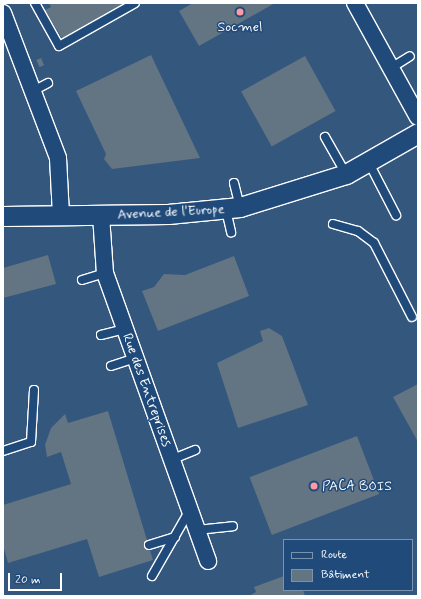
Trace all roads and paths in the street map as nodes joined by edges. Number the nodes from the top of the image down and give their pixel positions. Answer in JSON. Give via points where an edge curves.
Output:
{"nodes":[{"id":1,"x":35,"y":3,"type":"edge"},
{"id":2,"x":135,"y":3,"type":"edge"},
{"id":3,"x":355,"y":3,"type":"edge"},
{"id":4,"x":3,"y":13,"type":"edge"},
{"id":5,"x":410,"y":56,"type":"dead end"},
{"id":6,"x":391,"y":68,"type":"junction"},
{"id":7,"x":48,"y":83,"type":"dead end"},
{"id":8,"x":33,"y":91,"type":"junction"},
{"id":9,"x":418,"y":117,"type":"edge"},
{"id":10,"x":418,"y":133,"type":"edge"},
{"id":11,"x":325,"y":137,"type":"dead end"},
{"id":12,"x":369,"y":163,"type":"junction"},
{"id":13,"x":346,"y":174,"type":"junction"},
{"id":14,"x":234,"y":183,"type":"dead end"},
{"id":15,"x":233,"y":208,"type":"junction"},
{"id":16,"x":396,"y":214,"type":"dead end"},
{"id":17,"x":61,"y":215,"type":"junction"},
{"id":18,"x":101,"y":215,"type":"junction"},
{"id":19,"x":3,"y":216,"type":"edge"},
{"id":20,"x":332,"y":224,"type":"dead end"},
{"id":21,"x":231,"y":232,"type":"dead end"},
{"id":22,"x":105,"y":273,"type":"junction"},
{"id":23,"x":82,"y":280,"type":"dead end"},
{"id":24,"x":412,"y":317,"type":"dead end"},
{"id":25,"x":125,"y":329,"type":"junction"},
{"id":26,"x":101,"y":335,"type":"dead end"},
{"id":27,"x":136,"y":358,"type":"junction"},
{"id":28,"x":111,"y":366,"type":"dead end"},
{"id":29,"x":34,"y":390,"type":"dead end"},
{"id":30,"x":195,"y":450,"type":"dead end"},
{"id":31,"x":3,"y":451,"type":"edge"},
{"id":32,"x":173,"y":459,"type":"junction"},
{"id":33,"x":190,"y":509,"type":"junction"},
{"id":34,"x":233,"y":526,"type":"dead end"},
{"id":35,"x":198,"y":530,"type":"junction"},
{"id":36,"x":175,"y":537,"type":"junction"},
{"id":37,"x":149,"y":545,"type":"dead end"},
{"id":38,"x":208,"y":561,"type":"dead end"},
{"id":39,"x":152,"y":576,"type":"dead end"}],
"edges":[{"from":1,"to":2,"type":"lane","via":[[59,46]]},
{"from":3,"to":6,"type":"street"},
{"from":4,"to":8,"type":"street"},
{"from":5,"to":6,"type":"lane"},
{"from":6,"to":9,"type":"street"},
{"from":7,"to":8,"type":"lane"},
{"from":8,"to":17,"type":"street","via":[[58,158]]},
{"from":10,"to":12,"type":"street","name":"Avenue de l'Europe"},
{"from":11,"to":13,"type":"lane"},
{"from":12,"to":13,"type":"street","name":"Avenue de l'Europe"},
{"from":12,"to":16,"type":"lane"},
{"from":13,"to":15,"type":"street","name":"Avenue de l'Europe"},
{"from":14,"to":15,"type":"lane"},
{"from":15,"to":18,"type":"street","name":"Avenue de l'Europe"},
{"from":15,"to":21,"type":"lane"},
{"from":17,"to":18,"type":"street","name":"Avenue de l'Europe"},
{"from":17,"to":19,"type":"street","name":"Avenue de l'Europe"},
{"from":18,"to":22,"type":"street","name":"Rue des Entreprises"},
{"from":20,"to":24,"type":"lane","via":[[358,231],[374,243]]},
{"from":22,"to":23,"type":"lane"},
{"from":22,"to":25,"type":"street","name":"Rue des Entreprises"},
{"from":25,"to":26,"type":"lane"},
{"from":25,"to":27,"type":"street","name":"Rue des Entreprises"},
{"from":27,"to":28,"type":"lane"},
{"from":27,"to":32,"type":"street","name":"Rue des Entreprises"},
{"from":29,"to":31,"type":"lane","via":[[30,442]]},
{"from":30,"to":32,"type":"lane"},
{"from":32,"to":33,"type":"street","name":"Rue des Entreprises"},
{"from":33,"to":35,"type":"street","name":"Rue des Entreprises"},
{"from":33,"to":36,"type":"lane"},
{"from":34,"to":35,"type":"lane"},
{"from":35,"to":38,"type":"street","name":"Rue des Entreprises"},
{"from":36,"to":37,"type":"lane"},
{"from":36,"to":39,"type":"lane"}]}
